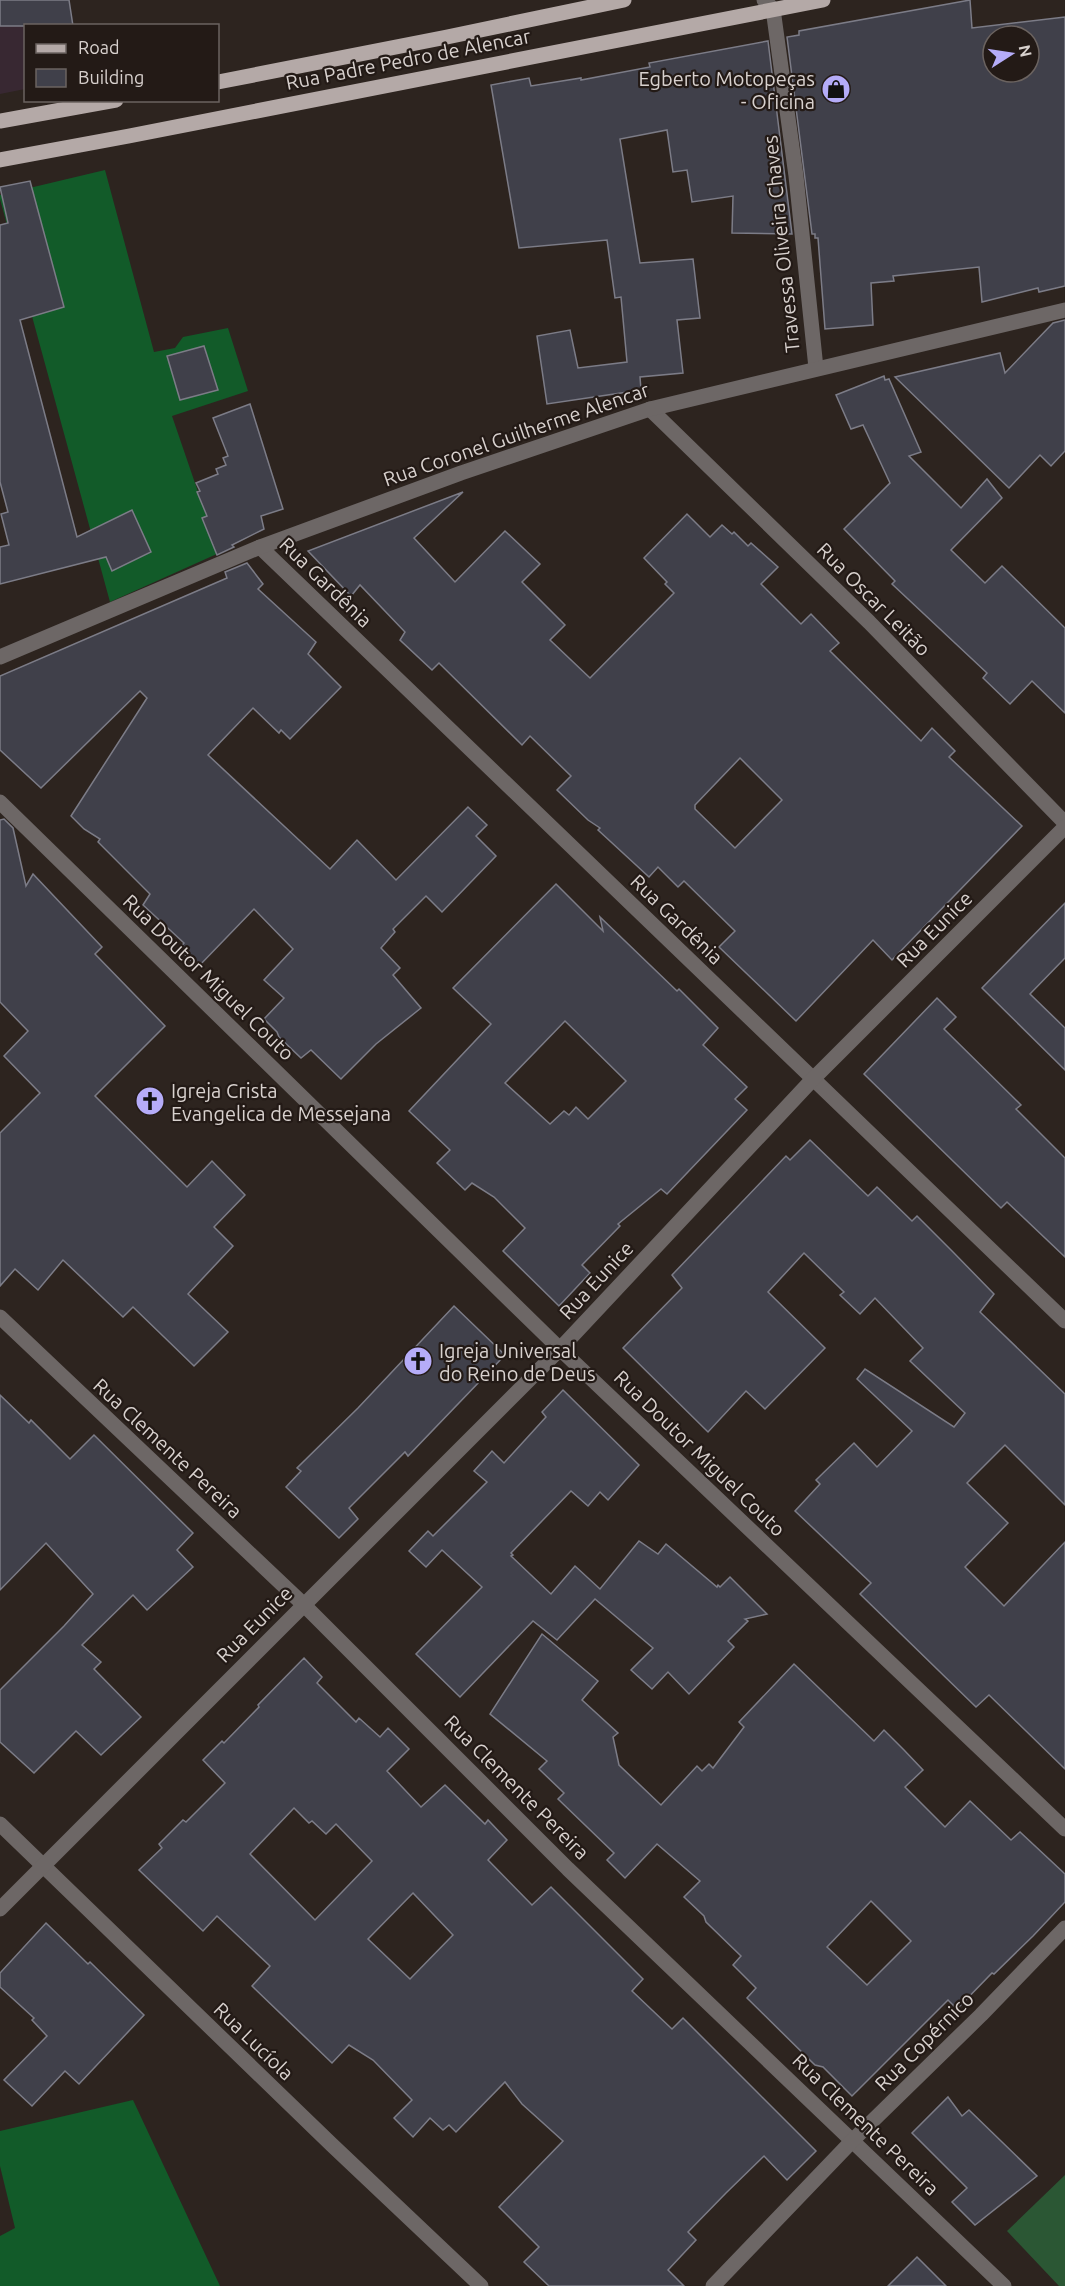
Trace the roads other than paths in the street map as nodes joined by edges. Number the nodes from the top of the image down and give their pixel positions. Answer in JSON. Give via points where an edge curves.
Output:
{"nodes":[{"id":1,"x":624,"y":0,"type":"edge"},
{"id":2,"x":823,"y":0,"type":"edge"},
{"id":3,"x":768,"y":4,"type":"edge"},
{"id":4,"x":219,"y":82,"type":"edge"},
{"id":5,"x":105,"y":102,"type":"edge"},
{"id":6,"x":0,"y":121,"type":"edge"},
{"id":7,"x":0,"y":160,"type":"edge"},
{"id":8,"x":1065,"y":310,"type":"edge"},
{"id":9,"x":816,"y":368,"type":"junction"},
{"id":10,"x":650,"y":409,"type":"junction"},
{"id":11,"x":260,"y":547,"type":"junction"},
{"id":12,"x":0,"y":657,"type":"edge"},
{"id":13,"x":1,"y":806,"type":"edge"},
{"id":14,"x":1065,"y":825,"type":"edge"},
{"id":15,"x":813,"y":1079,"type":"junction"},
{"id":16,"x":0,"y":1317,"type":"edge"},
{"id":17,"x":1065,"y":1320,"type":"edge"},
{"id":18,"x":560,"y":1349,"type":"junction"},
{"id":19,"x":303,"y":1604,"type":"junction"},
{"id":20,"x":0,"y":1824,"type":"edge"},
{"id":21,"x":1065,"y":1829,"type":"edge"},
{"id":22,"x":44,"y":1867,"type":"junction"},
{"id":23,"x":0,"y":1909,"type":"edge"},
{"id":24,"x":1065,"y":1928,"type":"edge"},
{"id":25,"x":853,"y":2140,"type":"junction"},
{"id":26,"x":481,"y":2286,"type":"edge"},
{"id":27,"x":713,"y":2286,"type":"edge"},
{"id":28,"x":1004,"y":2286,"type":"edge"}],
"edges":[{"from":1,"to":4,"type":"main road","name":"Rua Padre Pedro de Alencar"},
{"from":2,"to":3,"type":"main road","name":"Rua Padre Pedro de Alencar"},
{"from":3,"to":7,"type":"main road","name":"Rua Padre Pedro de Alencar"},
{"from":3,"to":9,"type":"street","name":"Travessa Oliveira Chaves","via":[[796,176]]},
{"from":5,"to":6,"type":"main road"},
{"from":8,"to":9,"type":"street","name":"Rua Coronel Guilherme Alencar"},
{"from":9,"to":10,"type":"street","name":"Rua Coronel Guilherme Alencar"},
{"from":10,"to":11,"type":"street","name":"Rua Coronel Guilherme Alencar"},
{"from":10,"to":14,"type":"street","name":"Rua Oscar Leitão","via":[[869,622]]},
{"from":11,"to":12,"type":"street","name":"Rua Coronel Guilherme Alencar"},
{"from":11,"to":15,"type":"street","name":"Rua Gardênia"},
{"from":13,"to":18,"type":"street","name":"Rua Doutor Miguel Couto"},
{"from":14,"to":15,"type":"street","name":"Rua Eunice"},
{"from":15,"to":17,"type":"street","name":"Rua Gardênia"},
{"from":15,"to":18,"type":"street","name":"Rua Eunice"},
{"from":16,"to":19,"type":"street","name":"Rua Clemente Pereira"},
{"from":18,"to":19,"type":"street","name":"Rua Eunice"},
{"from":18,"to":21,"type":"street","name":"Rua Doutor Miguel Couto"},
{"from":19,"to":22,"type":"street","name":"Rua Eunice"},
{"from":19,"to":25,"type":"street","name":"Rua Clemente Pereira","via":[[568,1869]]},
{"from":20,"to":22,"type":"street","name":"Rua Lucíola"},
{"from":22,"to":23,"type":"street","name":"Rua Eunice"},
{"from":22,"to":26,"type":"street","name":"Rua Lucíola"},
{"from":24,"to":25,"type":"street","name":"Rua Copérnico"},
{"from":25,"to":27,"type":"street","name":"Rua Copérnico"},
{"from":25,"to":28,"type":"street","name":"Rua Clemente Pereira"}]}
